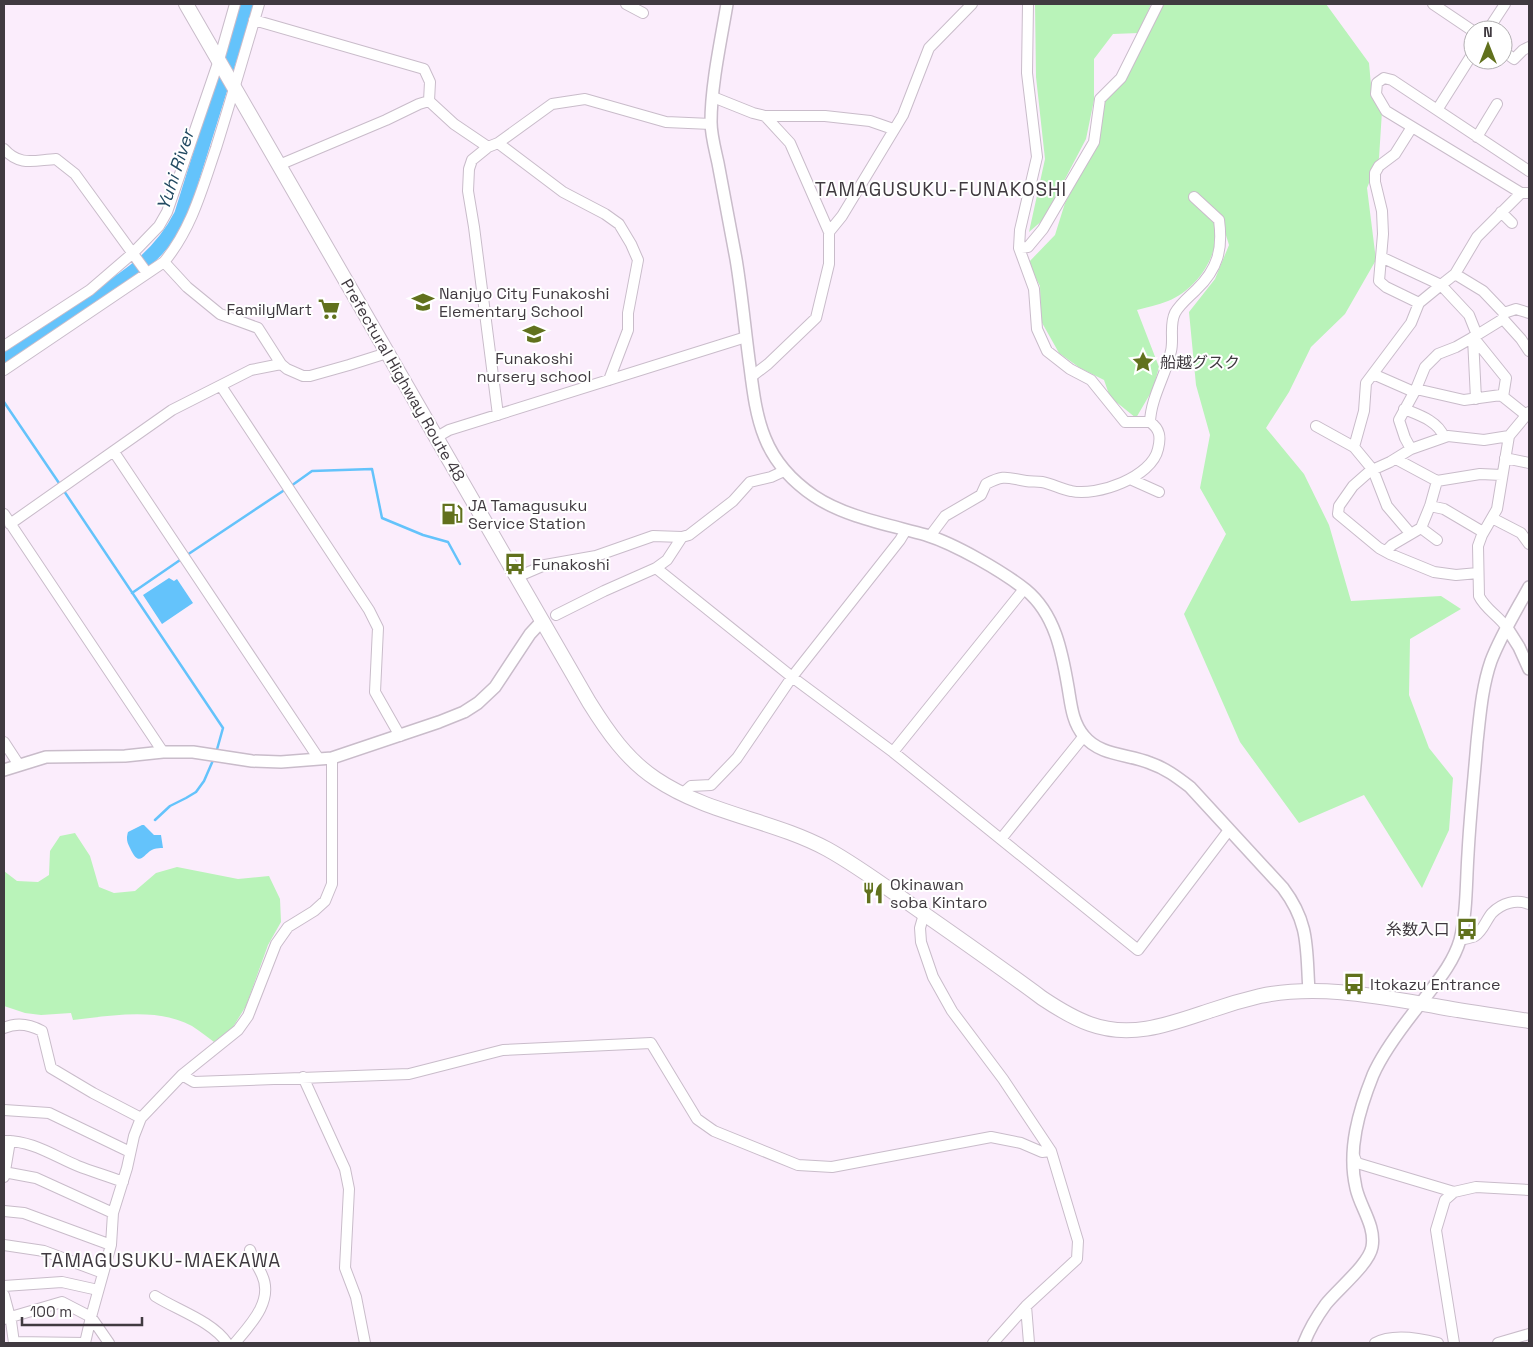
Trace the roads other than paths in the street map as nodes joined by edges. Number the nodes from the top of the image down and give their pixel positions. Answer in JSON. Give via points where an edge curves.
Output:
{"nodes":[{"id":1,"x":186,"y":4,"type":"edge"},
{"id":2,"x":235,"y":4,"type":"edge"},
{"id":3,"x":259,"y":4,"type":"edge"},
{"id":4,"x":626,"y":4,"type":"edge"},
{"id":5,"x":727,"y":4,"type":"edge"},
{"id":6,"x":972,"y":4,"type":"edge"},
{"id":7,"x":1028,"y":4,"type":"edge"},
{"id":8,"x":1158,"y":4,"type":"edge"},
{"id":9,"x":1433,"y":4,"type":"edge"},
{"id":10,"x":1505,"y":4,"type":"edge"},
{"id":11,"x":643,"y":13,"type":"dead end"},
{"id":12,"x":254,"y":20,"type":"junction"},
{"id":13,"x":1495,"y":20,"type":"edge"},
{"id":14,"x":1463,"y":24,"type":"edge"},
{"id":15,"x":1529,"y":48,"type":"edge"},
{"id":16,"x":1513,"y":58,"type":"edge"},
{"id":17,"x":220,"y":62,"type":"junction"},
{"id":18,"x":1463,"y":69,"type":"edge"},
{"id":19,"x":233,"y":85,"type":"junction"},
{"id":20,"x":713,"y":97,"type":"junction"},
{"id":21,"x":429,"y":101,"type":"junction"},
{"id":22,"x":1497,"y":104,"type":"dead end"},
{"id":23,"x":1437,"y":110,"type":"junction"},
{"id":24,"x":765,"y":116,"type":"junction"},
{"id":25,"x":711,"y":124,"type":"junction"},
{"id":26,"x":1412,"y":127,"type":"junction"},
{"id":27,"x":893,"y":129,"type":"junction"},
{"id":28,"x":1477,"y":137,"type":"junction"},
{"id":29,"x":493,"y":145,"type":"junction"},
{"id":30,"x":4,"y":149,"type":"edge"},
{"id":31,"x":279,"y":165,"type":"junction"},
{"id":32,"x":1529,"y":171,"type":"edge"},
{"id":33,"x":1525,"y":193,"type":"edge"},
{"id":34,"x":1194,"y":197,"type":"dead end"},
{"id":35,"x":1501,"y":212,"type":"junction"},
{"id":36,"x":1512,"y":223,"type":"dead end"},
{"id":37,"x":829,"y":232,"type":"junction"},
{"id":38,"x":1019,"y":248,"type":"junction"},
{"id":39,"x":133,"y":253,"type":"junction"},
{"id":40,"x":1381,"y":257,"type":"junction"},
{"id":41,"x":164,"y":262,"type":"junction"},
{"id":42,"x":147,"y":273,"type":"junction"},
{"id":43,"x":1455,"y":274,"type":"junction"},
{"id":44,"x":1441,"y":286,"type":"junction"},
{"id":45,"x":1419,"y":303,"type":"junction"},
{"id":46,"x":1529,"y":313,"type":"edge"},
{"id":47,"x":1503,"y":316,"type":"junction"},
{"id":48,"x":1475,"y":336,"type":"junction"},
{"id":49,"x":746,"y":337,"type":"junction"},
{"id":50,"x":5,"y":342,"type":"edge"},
{"id":51,"x":1529,"y":351,"type":"edge"},
{"id":52,"x":387,"y":353,"type":"junction"},
{"id":53,"x":281,"y":364,"type":"junction"},
{"id":54,"x":4,"y":370,"type":"edge"},
{"id":55,"x":1373,"y":374,"type":"junction"},
{"id":56,"x":751,"y":377,"type":"junction"},
{"id":57,"x":609,"y":380,"type":"junction"},
{"id":58,"x":221,"y":386,"type":"junction"},
{"id":59,"x":1415,"y":391,"type":"junction"},
{"id":60,"x":1503,"y":396,"type":"junction"},
{"id":61,"x":1476,"y":398,"type":"junction"},
{"id":62,"x":1404,"y":409,"type":"junction"},
{"id":63,"x":498,"y":414,"type":"junction"},
{"id":64,"x":1528,"y":414,"type":"edge"},
{"id":65,"x":1150,"y":422,"type":"junction"},
{"id":66,"x":1316,"y":426,"type":"dead end"},
{"id":67,"x":1509,"y":436,"type":"junction"},
{"id":68,"x":437,"y":437,"type":"junction"},
{"id":69,"x":1444,"y":437,"type":"junction"},
{"id":70,"x":1354,"y":447,"type":"junction"},
{"id":71,"x":1411,"y":449,"type":"junction"},
{"id":72,"x":114,"y":452,"type":"junction"},
{"id":73,"x":1505,"y":458,"type":"junction"},
{"id":74,"x":1396,"y":459,"type":"junction"},
{"id":75,"x":1529,"y":463,"type":"edge"},
{"id":76,"x":1373,"y":470,"type":"junction"},
{"id":77,"x":784,"y":472,"type":"junction"},
{"id":78,"x":1502,"y":475,"type":"junction"},
{"id":79,"x":1130,"y":479,"type":"junction"},
{"id":80,"x":1437,"y":481,"type":"junction"},
{"id":81,"x":1158,"y":492,"type":"dead end"},
{"id":82,"x":1430,"y":506,"type":"junction"},
{"id":83,"x":4,"y":514,"type":"edge"},
{"id":84,"x":1492,"y":518,"type":"junction"},
{"id":85,"x":10,"y":524,"type":"junction"},
{"id":86,"x":1422,"y":528,"type":"junction"},
{"id":87,"x":906,"y":530,"type":"junction"},
{"id":88,"x":1483,"y":532,"type":"junction"},
{"id":89,"x":1410,"y":533,"type":"junction"},
{"id":90,"x":930,"y":536,"type":"junction"},
{"id":91,"x":682,"y":537,"type":"junction"},
{"id":92,"x":1438,"y":540,"type":"dead end"},
{"id":93,"x":1529,"y":544,"type":"edge"},
{"id":94,"x":1386,"y":552,"type":"junction"},
{"id":95,"x":656,"y":568,"type":"junction"},
{"id":96,"x":1478,"y":573,"type":"junction"},
{"id":97,"x":517,"y":577,"type":"junction"},
{"id":98,"x":1529,"y":588,"type":"edge"},
{"id":99,"x":1024,"y":589,"type":"junction"},
{"id":100,"x":556,"y":615,"type":"dead end"},
{"id":101,"x":542,"y":621,"type":"junction"},
{"id":102,"x":1507,"y":628,"type":"junction"},
{"id":103,"x":1529,"y":668,"type":"edge"},
{"id":104,"x":792,"y":677,"type":"junction"},
{"id":105,"x":400,"y":736,"type":"junction"},
{"id":106,"x":1084,"y":736,"type":"junction"},
{"id":107,"x":4,"y":742,"type":"edge"},
{"id":108,"x":163,"y":752,"type":"junction"},
{"id":109,"x":893,"y":752,"type":"junction"},
{"id":110,"x":332,"y":758,"type":"junction"},
{"id":111,"x":320,"y":759,"type":"junction"},
{"id":112,"x":19,"y":765,"type":"junction"},
{"id":113,"x":4,"y":770,"type":"edge"},
{"id":114,"x":682,"y":794,"type":"junction"},
{"id":115,"x":1229,"y":830,"type":"junction"},
{"id":116,"x":1001,"y":839,"type":"junction"},
{"id":117,"x":1529,"y":904,"type":"edge"},
{"id":118,"x":924,"y":914,"type":"junction"},
{"id":119,"x":1460,"y":940,"type":"junction"},
{"id":120,"x":1308,"y":991,"type":"junction"},
{"id":121,"x":1420,"y":1004,"type":"junction"},
{"id":122,"x":1529,"y":1021,"type":"edge"},
{"id":123,"x":4,"y":1028,"type":"edge"},
{"id":124,"x":182,"y":1075,"type":"junction"},
{"id":125,"x":302,"y":1077,"type":"junction"},
{"id":126,"x":4,"y":1110,"type":"edge"},
{"id":127,"x":141,"y":1118,"type":"junction"},
{"id":128,"x":7,"y":1141,"type":"edge"},
{"id":129,"x":1051,"y":1151,"type":"junction"},
{"id":130,"x":130,"y":1152,"type":"junction"},
{"id":131,"x":1354,"y":1156,"type":"junction"},
{"id":132,"x":4,"y":1172,"type":"edge"},
{"id":133,"x":4,"y":1177,"type":"edge"},
{"id":134,"x":123,"y":1182,"type":"junction"},
{"id":135,"x":1529,"y":1190,"type":"edge"},
{"id":136,"x":1454,"y":1192,"type":"junction"},
{"id":137,"x":4,"y":1211,"type":"edge"},
{"id":138,"x":113,"y":1213,"type":"junction"},
{"id":139,"x":4,"y":1244,"type":"edge"},
{"id":140,"x":111,"y":1245,"type":"junction"},
{"id":141,"x":250,"y":1250,"type":"dead end"},
{"id":142,"x":103,"y":1273,"type":"junction"},
{"id":143,"x":4,"y":1286,"type":"edge"},
{"id":144,"x":98,"y":1290,"type":"junction"},
{"id":145,"x":4,"y":1295,"type":"edge"},
{"id":146,"x":155,"y":1296,"type":"dead end"},
{"id":147,"x":1026,"y":1306,"type":"junction"},
{"id":148,"x":91,"y":1317,"type":"junction"},
{"id":149,"x":7,"y":1318,"type":"edge"},
{"id":150,"x":1529,"y":1334,"type":"edge"},
{"id":151,"x":14,"y":1343,"type":"edge"},
{"id":152,"x":85,"y":1343,"type":"edge"},
{"id":153,"x":109,"y":1343,"type":"edge"},
{"id":154,"x":227,"y":1343,"type":"edge"},
{"id":155,"x":235,"y":1343,"type":"edge"},
{"id":156,"x":365,"y":1343,"type":"edge"},
{"id":157,"x":994,"y":1343,"type":"edge"},
{"id":158,"x":1029,"y":1343,"type":"edge"},
{"id":159,"x":1304,"y":1343,"type":"edge"},
{"id":160,"x":1375,"y":1343,"type":"edge"},
{"id":161,"x":1438,"y":1343,"type":"edge"},
{"id":162,"x":1454,"y":1343,"type":"edge"},
{"id":163,"x":1498,"y":1343,"type":"edge"}],
"edges":[{"from":1,"to":17,"type":"main road","name":"Prefectural Highway Route 48"},
{"from":2,"to":17,"type":"street"},
{"from":3,"to":12,"type":"street"},
{"from":4,"to":11,"type":"street"},
{"from":5,"to":20,"type":"street"},
{"from":6,"to":27,"type":"street","via":[[930,48]]},
{"from":7,"to":38,"type":"street","via":[[1027,73],[1037,157],[1020,230]]},
{"from":8,"to":38,"type":"street","via":[[1121,78],[1100,99],[1094,142],[1044,228],[1028,247]]},
{"from":9,"to":14,"type":"street"},
{"from":10,"to":13,"type":"street"},
{"from":12,"to":19,"type":"street"},
{"from":12,"to":21,"type":"street","via":[[424,69],[430,82]]},
{"from":15,"to":16,"type":"street"},
{"from":17,"to":19,"type":"main road","name":"Prefectural Highway Route 48"},
{"from":17,"to":39,"type":"street","via":[[166,212],[159,226]]},
{"from":18,"to":23,"type":"street"},
{"from":19,"to":31,"type":"main road","name":"Prefectural Highway Route 48"},
{"from":19,"to":41,"type":"street","via":[[187,228]]},
{"from":20,"to":24,"type":"street"},
{"from":20,"to":25,"type":"street"},
{"from":21,"to":29,"type":"street","via":[[454,124]]},
{"from":21,"to":31,"type":"street"},
{"from":22,"to":28,"type":"street"},
{"from":23,"to":26,"type":"street","via":[[1384,78],[1377,83],[1376,94],[1386,111]]},
{"from":23,"to":28,"type":"street"},
{"from":24,"to":27,"type":"street","via":[[826,116],[870,121]]},
{"from":24,"to":37,"type":"street","via":[[790,143]]},
{"from":25,"to":29,"type":"street","via":[[666,122],[585,99],[552,104]]},
{"from":25,"to":49,"type":"street"},
{"from":26,"to":33,"type":"street"},
{"from":26,"to":40,"type":"street","via":[[1395,154],[1375,173],[1382,211]]},
{"from":27,"to":37,"type":"street","via":[[842,216]]},
{"from":28,"to":32,"type":"street"},
{"from":29,"to":57,"type":"street","via":[[563,192],[619,224],[631,244],[638,260],[628,330]]},
{"from":29,"to":63,"type":"street","via":[[472,160],[468,191]]},
{"from":30,"to":39,"type":"street","via":[[20,161],[56,159],[75,174]]},
{"from":31,"to":52,"type":"main road","name":"Prefectural Highway Route 48"},
{"from":33,"to":35,"type":"street"},
{"from":34,"to":65,"type":"street","via":[[1219,220],[1221,248],[1203,284],[1175,312],[1171,350]]},
{"from":35,"to":36,"type":"street"},
{"from":35,"to":43,"type":"street","via":[[1476,237]]},
{"from":37,"to":56,"type":"street","via":[[829,264],[816,318]]},
{"from":38,"to":65,"type":"street","via":[[1034,289],[1037,329],[1047,351],[1091,380],[1125,422]]},
{"from":39,"to":42,"type":"street"},
{"from":39,"to":50,"type":"street","via":[[90,290]]},
{"from":40,"to":44,"type":"street"},
{"from":40,"to":45,"type":"street","via":[[1379,281]]},
{"from":41,"to":42,"type":"street"},
{"from":41,"to":53,"type":"street","via":[[187,287],[220,314],[258,328]]},
{"from":42,"to":54,"type":"street"},
{"from":43,"to":44,"type":"street"},
{"from":43,"to":47,"type":"street","via":[[1483,291]]},
{"from":44,"to":45,"type":"street"},
{"from":44,"to":48,"type":"street","via":[[1469,315]]},
{"from":45,"to":55,"type":"street","via":[[1411,323]]},
{"from":46,"to":47,"type":"street","via":[[1516,309]]},
{"from":47,"to":48,"type":"street"},
{"from":47,"to":51,"type":"street"},
{"from":48,"to":59,"type":"street","via":[[1438,354],[1424,367]]},
{"from":48,"to":60,"type":"street","via":[[1506,378]]},
{"from":48,"to":61,"type":"street"},
{"from":49,"to":56,"type":"street"},
{"from":49,"to":57,"type":"street"},
{"from":52,"to":53,"type":"street","via":[[310,376],[303,376]]},
{"from":52,"to":68,"type":"main road","name":"Prefectural Highway Route 48"},
{"from":53,"to":58,"type":"street","via":[[251,370]]},
{"from":55,"to":59,"type":"street"},
{"from":55,"to":70,"type":"street","via":[[1366,383],[1364,411]]},
{"from":56,"to":77,"type":"street","via":[[763,435]]},
{"from":57,"to":63,"type":"street"},
{"from":58,"to":72,"type":"street","via":[[172,410]]},
{"from":58,"to":105,"type":"street","via":[[369,610],[378,628],[375,692]]},
{"from":59,"to":61,"type":"street","via":[[1464,400]]},
{"from":59,"to":62,"type":"street"},
{"from":60,"to":61,"type":"street"},
{"from":60,"to":64,"type":"street"},
{"from":62,"to":69,"type":"street","via":[[1427,418],[1442,431]]},
{"from":62,"to":71,"type":"street","via":[[1399,420]]},
{"from":63,"to":68,"type":"street"},
{"from":64,"to":67,"type":"street"},
{"from":65,"to":79,"type":"street","via":[[1159,431],[1157,453],[1148,467]]},
{"from":66,"to":70,"type":"street"},
{"from":67,"to":69,"type":"street","via":[[1484,440]]},
{"from":67,"to":73,"type":"street"},
{"from":68,"to":97,"type":"main road","name":"Prefectural Highway Route 48"},
{"from":69,"to":71,"type":"street"},
{"from":70,"to":76,"type":"street"},
{"from":71,"to":74,"type":"street"},
{"from":72,"to":85,"type":"street"},
{"from":72,"to":111,"type":"street"},
{"from":73,"to":75,"type":"street"},
{"from":73,"to":78,"type":"street"},
{"from":74,"to":76,"type":"street"},
{"from":74,"to":80,"type":"street"},
{"from":76,"to":89,"type":"street","via":[[1387,506]]},
{"from":76,"to":94,"type":"street","via":[[1353,486],[1339,506],[1338,514]]},
{"from":77,"to":87,"type":"street","via":[[829,505]]},
{"from":77,"to":91,"type":"street","via":[[750,482],[733,501]]},
{"from":78,"to":80,"type":"street","via":[[1480,474]]},
{"from":78,"to":84,"type":"street","via":[[1497,510]]},
{"from":79,"to":81,"type":"street"},
{"from":79,"to":90,"type":"street","via":[[1104,489],[1083,492],[1008,476],[995,479],[986,484],[981,495],[946,516]]},
{"from":80,"to":82,"type":"street"},
{"from":82,"to":86,"type":"street"},
{"from":82,"to":88,"type":"street","via":[[1444,509]]},
{"from":83,"to":85,"type":"street"},
{"from":84,"to":88,"type":"street"},
{"from":84,"to":93,"type":"street","via":[[1521,533]]},
{"from":85,"to":108,"type":"street"},
{"from":86,"to":89,"type":"street"},
{"from":86,"to":92,"type":"street"},
{"from":87,"to":90,"type":"street"},
{"from":87,"to":104,"type":"street"},
{"from":88,"to":96,"type":"street","via":[[1478,546]]},
{"from":89,"to":94,"type":"street"},
{"from":90,"to":99,"type":"street","via":[[960,549]]},
{"from":91,"to":95,"type":"street","via":[[667,560]]},
{"from":91,"to":97,"type":"street","via":[[653,536],[596,556],[544,565]]},
{"from":94,"to":96,"type":"street","via":[[1434,572]]},
{"from":95,"to":100,"type":"street"},
{"from":95,"to":104,"type":"street"},
{"from":96,"to":102,"type":"street","via":[[1482,602]]},
{"from":97,"to":101,"type":"main road","name":"Prefectural Highway Route 48"},
{"from":98,"to":102,"type":"street"},
{"from":99,"to":106,"type":"street","via":[[1044,610],[1056,634],[1071,708]]},
{"from":99,"to":109,"type":"street"},
{"from":101,"to":105,"type":"street","via":[[495,686],[478,703],[464,712]]},
{"from":101,"to":114,"type":"main road","name":"Prefectural Highway Route 48","via":[[617,743],[655,779]]},
{"from":102,"to":103,"type":"street"},
{"from":102,"to":119,"type":"street","via":[[1491,661],[1481,704],[1465,916]]},
{"from":104,"to":109,"type":"street"},
{"from":104,"to":114,"type":"street","via":[[737,758],[711,785],[691,786]]},
{"from":105,"to":110,"type":"street"},
{"from":106,"to":115,"type":"street","via":[[1107,751],[1149,762],[1175,776],[1190,787]]},
{"from":106,"to":116,"type":"street"},
{"from":107,"to":112,"type":"street"},
{"from":108,"to":111,"type":"street","via":[[193,752],[252,761]]},
{"from":108,"to":112,"type":"street","via":[[46,757]]},
{"from":109,"to":116,"type":"street"},
{"from":110,"to":111,"type":"street"},
{"from":110,"to":124,"type":"street","via":[[332,884],[326,900],[288,927],[276,944],[248,1016],[238,1030]]},
{"from":112,"to":113,"type":"street"},
{"from":114,"to":118,"type":"main road","name":"Prefectural Highway Route 48","via":[[828,850]]},
{"from":115,"to":116,"type":"street","via":[[1138,950]]},
{"from":115,"to":120,"type":"street","via":[[1294,903],[1304,926]]},
{"from":117,"to":119,"type":"street","via":[[1518,901],[1500,907],[1475,936]]},
{"from":118,"to":120,"type":"main road","name":"Prefectural Highway Route 48","via":[[1056,1008],[1111,1029],[1160,1027],[1260,996]]},
{"from":118,"to":129,"type":"street","via":[[921,942],[932,976],[952,1011]]},
{"from":119,"to":121,"type":"street","via":[[1438,982]]},
{"from":120,"to":121,"type":"main road","name":"Prefectural Highway Route 48","via":[[1341,992]]},
{"from":121,"to":122,"type":"main road","name":"Prefectural Highway Route 48"},
{"from":121,"to":131,"type":"street","via":[[1374,1074],[1354,1133]]},
{"from":123,"to":127,"type":"street","via":[[12,1024],[44,1029],[51,1068]]},
{"from":124,"to":125,"type":"street","via":[[194,1082]]},
{"from":124,"to":127,"type":"street"},
{"from":125,"to":129,"type":"street","via":[[409,1074],[503,1050],[651,1043],[697,1119],[714,1131],[798,1165],[832,1168],[991,1137],[1021,1142],[1042,1152]]},
{"from":125,"to":156,"type":"street","via":[[345,1169],[349,1189],[345,1268],[356,1297]]},
{"from":126,"to":130,"type":"street","via":[[49,1113]]},
{"from":127,"to":130,"type":"street"},
{"from":128,"to":132,"type":"street"},
{"from":128,"to":134,"type":"street","via":[[40,1148],[77,1166]]},
{"from":129,"to":147,"type":"street","via":[[1078,1241],[1077,1259]]},
{"from":130,"to":134,"type":"street"},
{"from":131,"to":136,"type":"street","via":[[1357,1163]]},
{"from":131,"to":159,"type":"street","via":[[1356,1188],[1373,1237],[1370,1255],[1326,1305]]},
{"from":132,"to":133,"type":"street"},
{"from":132,"to":138,"type":"street","via":[[36,1178]]},
{"from":134,"to":138,"type":"street"},
{"from":135,"to":136,"type":"street","via":[[1476,1187]]},
{"from":136,"to":162,"type":"street","via":[[1445,1200],[1436,1230]]},
{"from":137,"to":140,"type":"street","via":[[24,1213]]},
{"from":138,"to":140,"type":"street"},
{"from":139,"to":142,"type":"street","via":[[44,1251]]},
{"from":140,"to":142,"type":"street"},
{"from":141,"to":155,"type":"street","via":[[262,1275],[265,1294],[255,1319]]},
{"from":142,"to":144,"type":"street"},
{"from":143,"to":144,"type":"street","via":[[62,1282]]},
{"from":144,"to":148,"type":"street"},
{"from":145,"to":149,"type":"street"},
{"from":146,"to":154,"type":"street","via":[[210,1326]]},
{"from":147,"to":157,"type":"street"},
{"from":147,"to":158,"type":"street"},
{"from":148,"to":149,"type":"street","via":[[62,1302]]},
{"from":148,"to":152,"type":"street"},
{"from":148,"to":153,"type":"street"},
{"from":149,"to":151,"type":"street"},
{"from":150,"to":163,"type":"street"},
{"from":151,"to":152,"type":"street"},
{"from":160,"to":161,"type":"street","via":[[1383,1339],[1419,1338]]}]}
